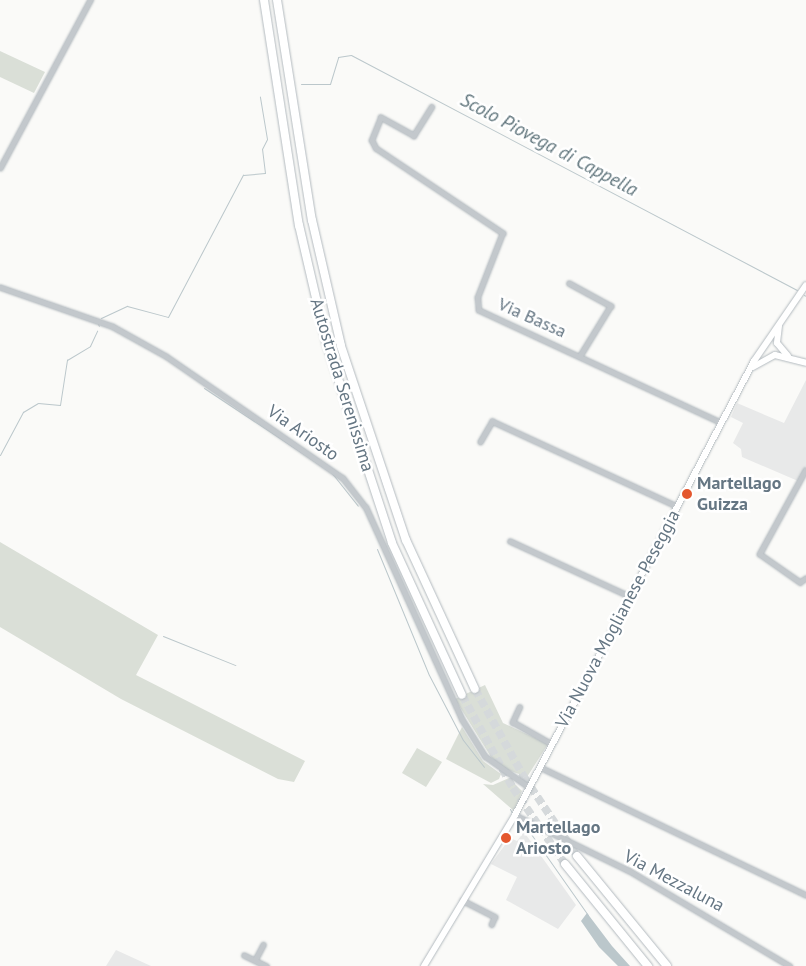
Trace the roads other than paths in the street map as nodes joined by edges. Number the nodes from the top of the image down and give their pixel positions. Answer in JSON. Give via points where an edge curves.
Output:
{"nodes":[{"id":1,"x":90,"y":0,"type":"edge"},
{"id":2,"x":264,"y":0,"type":"edge"},
{"id":3,"x":277,"y":0,"type":"edge"},
{"id":4,"x":432,"y":107,"type":"dead end"},
{"id":5,"x":0,"y":168,"type":"edge"},
{"id":6,"x":569,"y":283,"type":"dead end"},
{"id":7,"x":806,"y":285,"type":"edge"},
{"id":8,"x":0,"y":288,"type":"edge"},
{"id":9,"x":783,"y":316,"type":"junction"},
{"id":10,"x":765,"y":343,"type":"junction"},
{"id":11,"x":777,"y":346,"type":"junction"},
{"id":12,"x":581,"y":355,"type":"junction"},
{"id":13,"x":775,"y":355,"type":"junction"},
{"id":14,"x":789,"y":356,"type":"junction"},
{"id":15,"x":806,"y":362,"type":"edge"},
{"id":16,"x":748,"y":372,"type":"junction"},
{"id":17,"x":720,"y":422,"type":"junction"},
{"id":18,"x":480,"y":442,"type":"dead end"},
{"id":19,"x":806,"y":470,"type":"edge"},
{"id":20,"x":677,"y":506,"type":"junction"},
{"id":21,"x":510,"y":541,"type":"dead end"},
{"id":22,"x":806,"y":578,"type":"edge"},
{"id":23,"x":630,"y":596,"type":"junction"},
{"id":24,"x":475,"y":689,"type":"tunnel mouth"},
{"id":25,"x":462,"y":696,"type":"tunnel mouth"},
{"id":26,"x":520,"y":706,"type":"dead end"},
{"id":27,"x":552,"y":744,"type":"junction"},
{"id":28,"x":540,"y":767,"type":"junction"},
{"id":29,"x":529,"y":787,"type":"junction"},
{"id":30,"x":515,"y":815,"type":"junction"},
{"id":31,"x":577,"y":856,"type":"tunnel mouth"},
{"id":32,"x":565,"y":864,"type":"tunnel mouth"},
{"id":33,"x":806,"y":895,"type":"edge"},
{"id":34,"x":461,"y":899,"type":"junction"},
{"id":35,"x":492,"y":924,"type":"dead end"},
{"id":36,"x":263,"y":945,"type":"dead end"},
{"id":37,"x":244,"y":955,"type":"dead end"},
{"id":38,"x":256,"y":960,"type":"junction"},
{"id":39,"x":267,"y":966,"type":"edge"},
{"id":40,"x":424,"y":966,"type":"edge"},
{"id":41,"x":648,"y":966,"type":"edge"},
{"id":42,"x":667,"y":966,"type":"edge"},
{"id":43,"x":790,"y":966,"type":"edge"}],
"edges":[{"from":1,"to":5,"type":"street"},
{"from":2,"to":25,"type":"highway","name":"Autostrada Serenissima","via":[[298,225],[327,345],[392,543]]},
{"from":3,"to":24,"type":"highway","name":"Autostrada Serenissima","via":[[310,210],[341,346],[406,540]]},
{"from":4,"to":12,"type":"street","name":"Via Bassa","via":[[414,136],[382,118],[373,144],[503,233],[478,297],[479,310]]},
{"from":6,"to":12,"type":"street","via":[[611,306]]},
{"from":7,"to":9,"type":"main road","name":"Via Nuova Moglianese Peseggia"},
{"from":8,"to":29,"type":"street","name":"Via Ariosto","via":[[112,326],[166,356],[343,478],[366,506],[462,720],[485,756]]},
{"from":9,"to":10,"type":"main road","name":"Via Nuova Moglianese Peseggia"},
{"from":9,"to":11,"type":"main road"},
{"from":10,"to":11,"type":"main road"},
{"from":10,"to":13,"type":"main road"},
{"from":10,"to":16,"type":"main road","name":"Via Nuova Moglianese Peseggia"},
{"from":11,"to":14,"type":"main road"},
{"from":12,"to":17,"type":"street","name":"Via Bassa"},
{"from":13,"to":14,"type":"main road"},
{"from":13,"to":16,"type":"main road"},
{"from":14,"to":15,"type":"main road"},
{"from":16,"to":17,"type":"main road","name":"Via Nuova Moglianese Peseggia"},
{"from":17,"to":20,"type":"main road","name":"Via Nuova Moglianese Peseggia"},
{"from":18,"to":20,"type":"street","via":[[492,422]]},
{"from":19,"to":22,"type":"street","via":[[760,554],[800,582]]},
{"from":20,"to":23,"type":"main road","name":"Via Nuova Moglianese Peseggia"},
{"from":21,"to":23,"type":"street"},
{"from":23,"to":27,"type":"main road","name":"Via Nuova Moglianese Peseggia"},
{"from":26,"to":27,"type":"street","via":[[514,722]]},
{"from":27,"to":28,"type":"main road","name":"Via Nuova Moglianese Peseggia"},
{"from":28,"to":29,"type":"main road","name":"Via Nuova Moglianese Peseggia"},
{"from":28,"to":33,"type":"street"},
{"from":29,"to":30,"type":"main road","name":"Via Nuova Moglianese Peseggia"},
{"from":30,"to":34,"type":"main road","name":"Via Nuova Moglianese Peseggia"},
{"from":30,"to":43,"type":"street","name":"Via Mezzaluna","via":[[644,879]]},
{"from":31,"to":42,"type":"highway"},
{"from":32,"to":41,"type":"highway"},
{"from":34,"to":35,"type":"street","via":[[495,917]]},
{"from":34,"to":40,"type":"main road","name":"Via Nuova Moglianese Peseggia"},
{"from":36,"to":38,"type":"street"},
{"from":37,"to":38,"type":"street"},
{"from":38,"to":39,"type":"street"}]}
